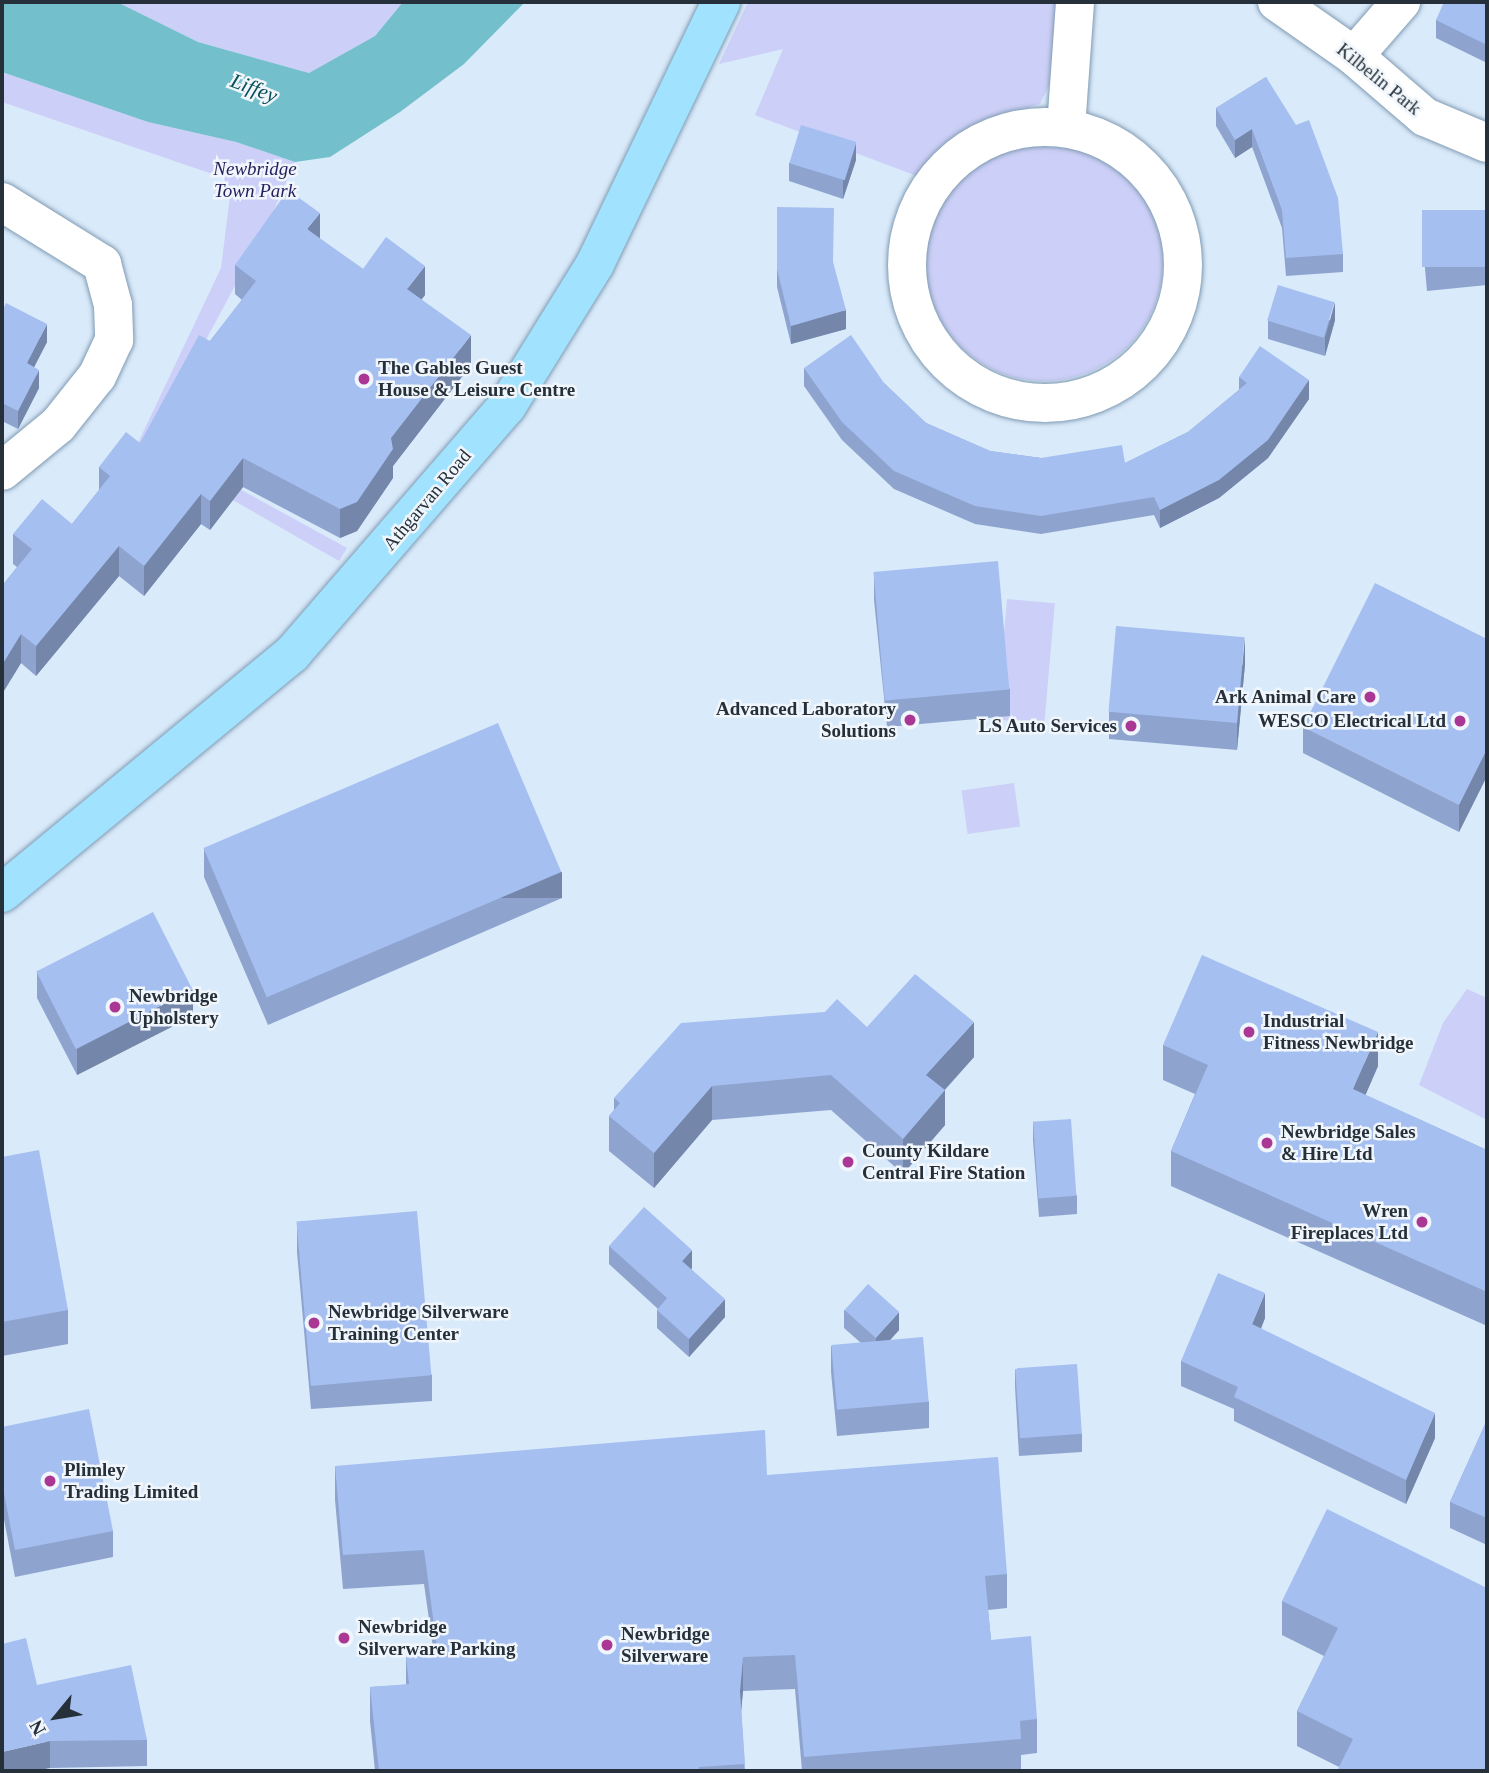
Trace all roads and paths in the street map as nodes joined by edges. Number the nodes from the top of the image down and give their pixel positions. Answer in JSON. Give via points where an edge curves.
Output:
{"nodes":[{"id":1,"x":721,"y":2,"type":"edge"},
{"id":2,"x":1075,"y":2,"type":"edge"},
{"id":3,"x":1277,"y":2,"type":"edge"},
{"id":4,"x":1401,"y":2,"type":"edge"},
{"id":5,"x":1354,"y":56,"type":"junction"},
{"id":6,"x":1066,"y":128,"type":"junction"},
{"id":7,"x":1487,"y":143,"type":"edge"},
{"id":8,"x":2,"y":202,"type":"edge"},
{"id":9,"x":2,"y":471,"type":"edge"},
{"id":10,"x":2,"y":893,"type":"edge"}],
"edges":[{"from":1,"to":10,"type":"main road","name":"Athgarvan Road","via":[[595,264],[507,406],[292,654]]},
{"from":2,"to":6,"type":"street"},
{"from":3,"to":5,"type":"street","name":"Kilbelin Park"},
{"from":4,"to":5,"type":"street"},
{"from":5,"to":7,"type":"street","name":"Kilbelin Park","via":[[1425,117]]},
{"from":6,"to":6,"type":"street","via":[[1101,138],[1137,162],[1165,196],[1181,236],[1183,280],[1171,322],[1148,358],[1114,386],[1073,401],[1030,404],[988,392],[951,368],[924,334],[909,292],[907,249],[919,207],[943,171],[969,149],[999,134],[1032,127]]},
{"from":8,"to":9,"type":"street","via":[[102,264],[113,305],[114,340],[97,376],[58,425]]}]}
